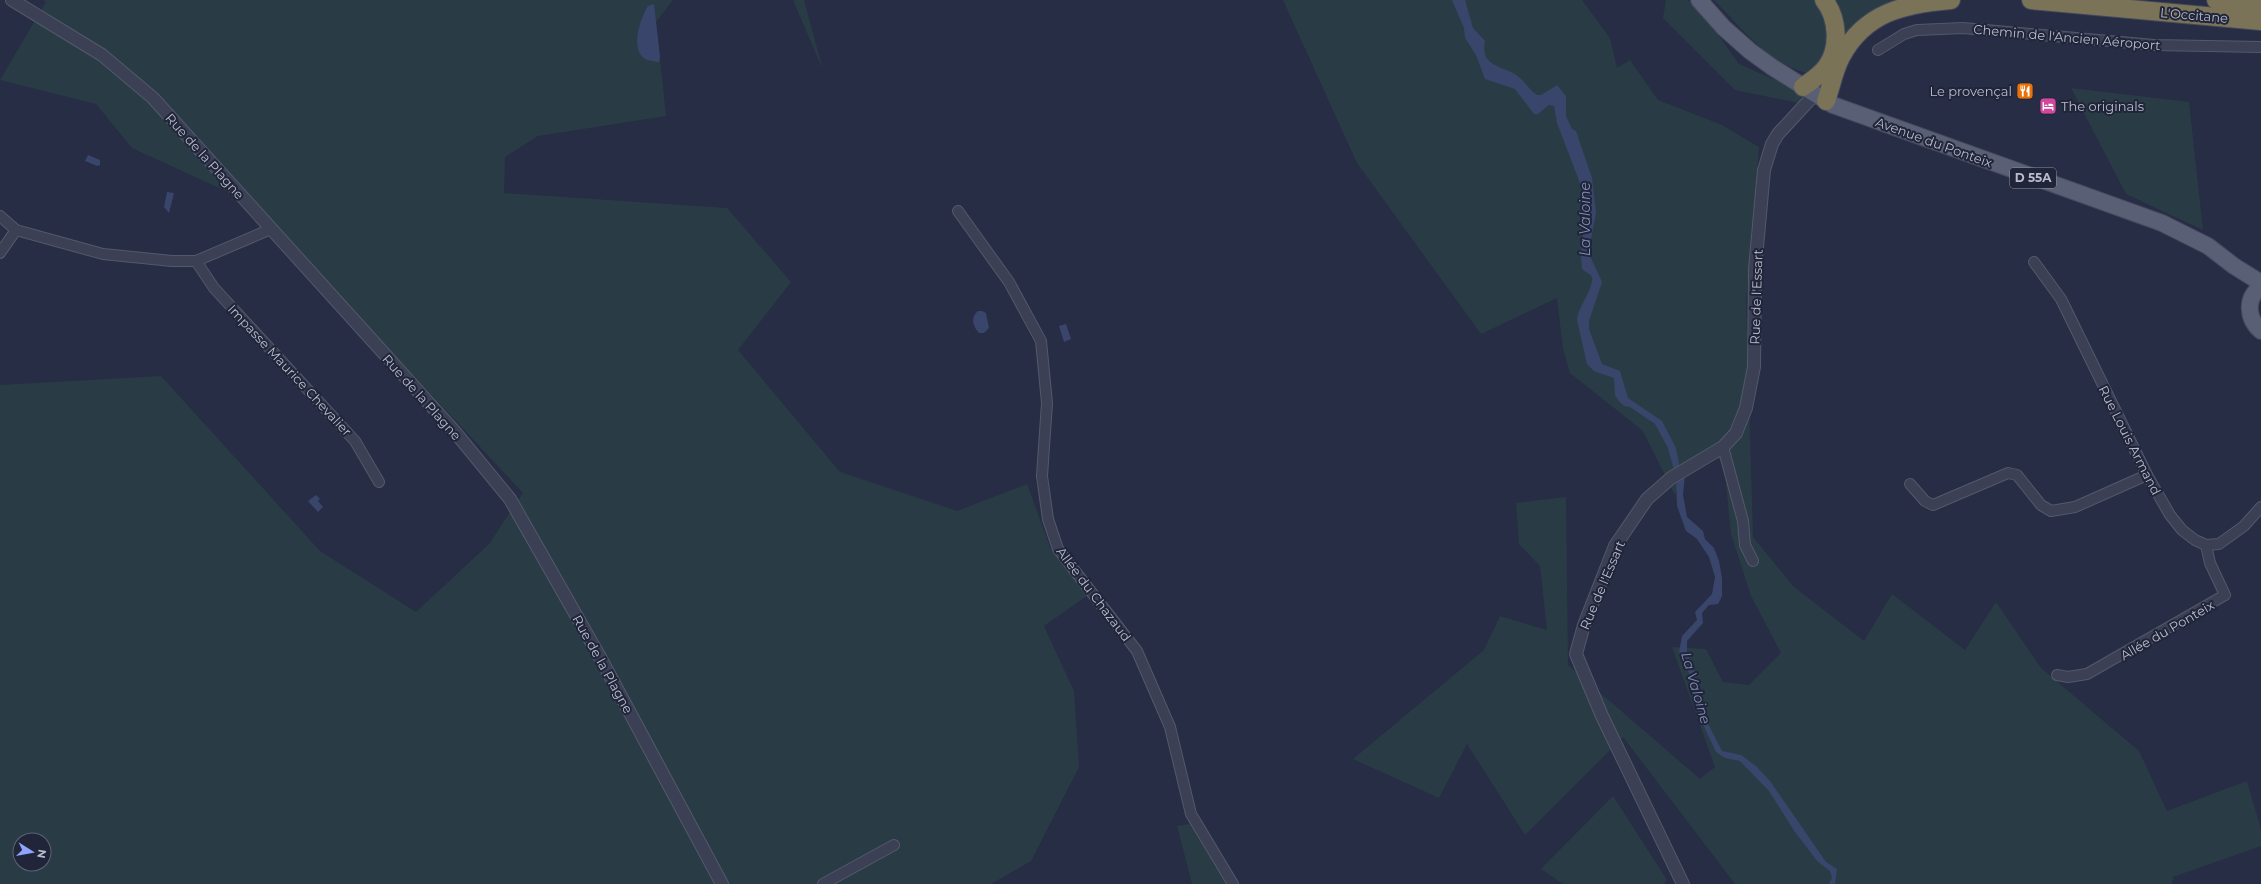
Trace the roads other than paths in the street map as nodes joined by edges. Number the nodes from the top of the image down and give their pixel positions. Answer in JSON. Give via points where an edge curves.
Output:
{"nodes":[{"id":1,"x":12,"y":0,"type":"edge"},
{"id":2,"x":1699,"y":0,"type":"edge"},
{"id":3,"x":1824,"y":0,"type":"edge"},
{"id":4,"x":1950,"y":0,"type":"edge"},
{"id":5,"x":2031,"y":0,"type":"edge"},
{"id":6,"x":2216,"y":0,"type":"edge"},
{"id":7,"x":2261,"y":4,"type":"edge"},
{"id":8,"x":2261,"y":21,"type":"edge"},
{"id":9,"x":2261,"y":46,"type":"edge"},
{"id":10,"x":1878,"y":50,"type":"dead end"},
{"id":11,"x":1815,"y":94,"type":"junction"},
{"id":12,"x":958,"y":211,"type":"dead end"},
{"id":13,"x":0,"y":216,"type":"edge"},
{"id":14,"x":270,"y":229,"type":"junction"},
{"id":15,"x":16,"y":230,"type":"junction"},
{"id":16,"x":0,"y":253,"type":"edge"},
{"id":17,"x":196,"y":261,"type":"junction"},
{"id":18,"x":2034,"y":262,"type":"dead end"},
{"id":19,"x":2234,"y":266,"type":"junction"},
{"id":20,"x":2261,"y":283,"type":"edge"},
{"id":21,"x":2261,"y":287,"type":"edge"},
{"id":22,"x":2251,"y":300,"type":"junction"},
{"id":23,"x":2261,"y":331,"type":"edge"},
{"id":24,"x":1723,"y":447,"type":"junction"},
{"id":25,"x":2147,"y":475,"type":"junction"},
{"id":26,"x":379,"y":482,"type":"dead end"},
{"id":27,"x":1910,"y":484,"type":"dead end"},
{"id":28,"x":2261,"y":507,"type":"edge"},
{"id":29,"x":2206,"y":545,"type":"junction"},
{"id":30,"x":1753,"y":561,"type":"dead end"},
{"id":31,"x":2057,"y":675,"type":"dead end"},
{"id":32,"x":894,"y":845,"type":"dead end"},
{"id":33,"x":722,"y":884,"type":"edge"},
{"id":34,"x":823,"y":884,"type":"edge"},
{"id":35,"x":1233,"y":884,"type":"edge"},
{"id":36,"x":1683,"y":884,"type":"edge"}],
"edges":[{"from":1,"to":14,"type":"street","name":"Rue de la Plagne","via":[[102,55],[153,98]]},
{"from":2,"to":11,"type":"main road","name":"Avenue du Ponteix","number":"D 55A","via":[[1724,28],[1750,51]]},
{"from":3,"to":11,"type":"highway","via":[[1834,22],[1835,45]]},
{"from":4,"to":11,"type":"highway","via":[[1915,3],[1897,8],[1875,20],[1860,31]]},
{"from":5,"to":8,"type":"highway","name":"L'Occitane"},
{"from":6,"to":7,"type":"highway","name":"L'Occitane"},
{"from":9,"to":10,"type":"street","name":"Chemin de l'Ancien Aéroport","via":[[2154,45],[1963,28],[1917,30],[1904,34]]},
{"from":11,"to":19,"type":"main road","name":"Avenue du Ponteix","number":"D 55A","via":[[1932,142],[2162,223],[2208,246]]},
{"from":11,"to":24,"type":"street","name":"Rue de l'Essart","via":[[1772,144],[1764,170],[1755,268],[1754,367],[1746,408],[1736,433]]},
{"from":12,"to":35,"type":"street","name":"Allée du Chazaud","via":[[1009,282],[1041,341],[1047,403],[1042,476],[1048,519],[1058,548],[1137,651],[1170,727],[1191,814]]},
{"from":13,"to":15,"type":"street"},
{"from":14,"to":17,"type":"street"},
{"from":14,"to":33,"type":"street","name":"Rue de la Plagne","via":[[455,432],[510,499],[601,659]]},
{"from":15,"to":16,"type":"street"},
{"from":15,"to":17,"type":"street","via":[[103,254]]},
{"from":17,"to":26,"type":"street","name":"Impasse Maurice Chevalier","via":[[214,288],[355,441]]},
{"from":18,"to":25,"type":"street","name":"Rue Louis Armand","via":[[2060,299]]},
{"from":19,"to":20,"type":"main road","name":"Avenue du Ponteix","number":"D 55A"},
{"from":19,"to":22,"type":"main road","name":"Avenue du Ponteix","number":"D 55A"},
{"from":21,"to":22,"type":"main road"},
{"from":22,"to":23,"type":"main road","via":[[2250,317]]},
{"from":24,"to":30,"type":"street","via":[[1743,521],[1745,545]]},
{"from":24,"to":36,"type":"street","name":"Rue de l'Essart","via":[[1671,478],[1647,499],[1615,546],[1584,625],[1576,654],[1602,716]]},
{"from":25,"to":27,"type":"street","via":[[2064,511],[2051,511],[2041,506],[2017,475],[2008,473],[1933,505],[1925,501]]},
{"from":25,"to":29,"type":"street","name":"Rue Louis Armand","via":[[2170,515],[2182,530]]},
{"from":28,"to":29,"type":"street","via":[[2244,526],[2219,544]]},
{"from":29,"to":31,"type":"street","name":"Allée du Ponteix","via":[[2210,563],[2225,596],[2087,674],[2068,677]]},
{"from":32,"to":34,"type":"street"}]}
